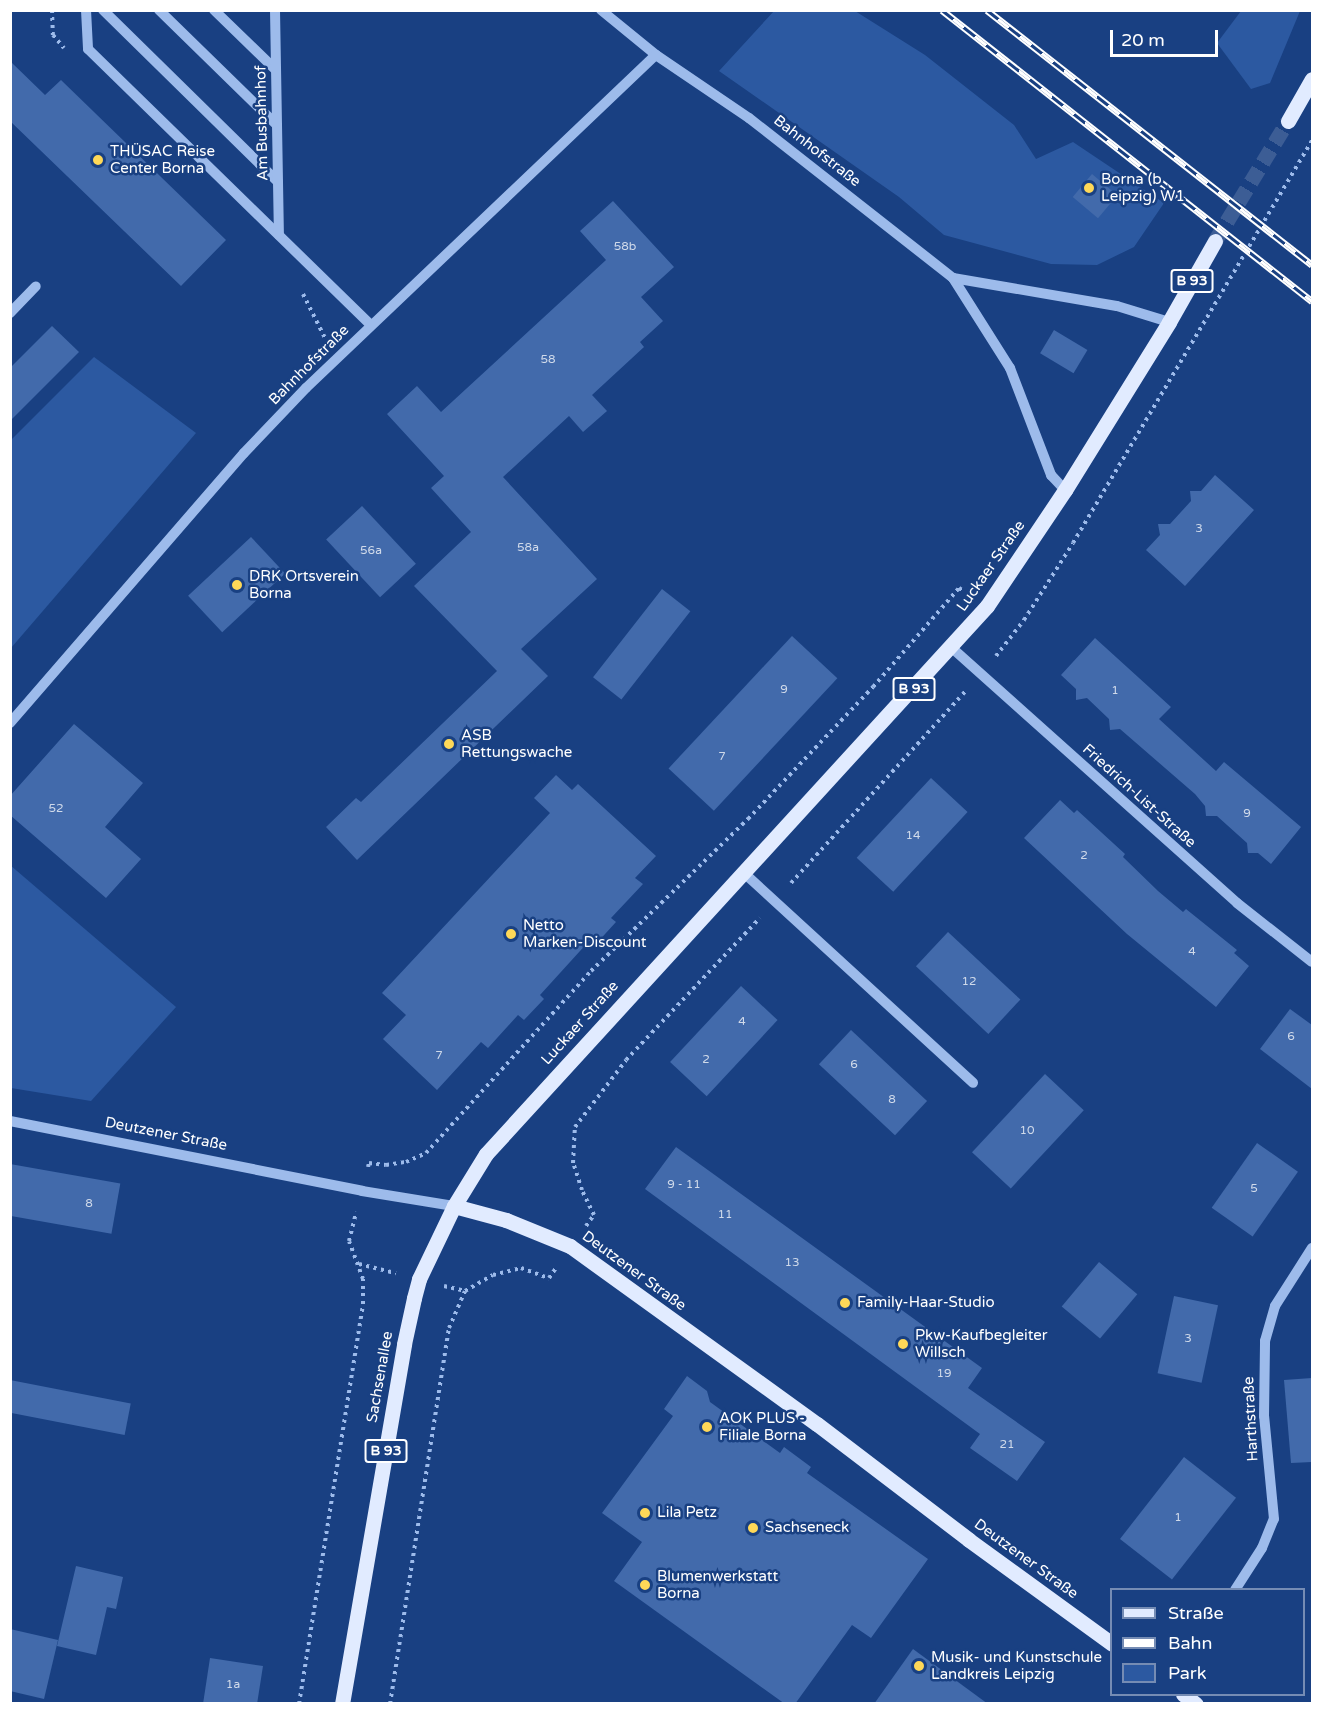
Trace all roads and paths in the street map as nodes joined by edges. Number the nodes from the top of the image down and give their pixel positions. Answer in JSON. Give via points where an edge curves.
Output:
{"nodes":[{"id":1,"x":86,"y":10,"type":"edge"},
{"id":2,"x":103,"y":10,"type":"edge"},
{"id":3,"x":159,"y":10,"type":"edge"},
{"id":4,"x":214,"y":10,"type":"edge"},
{"id":5,"x":601,"y":10,"type":"edge"},
{"id":6,"x":273,"y":12,"type":"edge"},
{"id":7,"x":656,"y":55,"type":"junction"},
{"id":8,"x":276,"y":70,"type":"junction"},
{"id":9,"x":1312,"y":79,"type":"edge"},
{"id":10,"x":1288,"y":121,"type":"tunnel mouth"},
{"id":11,"x":277,"y":125,"type":"junction"},
{"id":12,"x":1312,"y":140,"type":"edge"},
{"id":13,"x":278,"y":182,"type":"junction"},
{"id":14,"x":279,"y":235,"type":"junction"},
{"id":15,"x":1215,"y":241,"type":"tunnel mouth"},
{"id":16,"x":954,"y":278,"type":"junction"},
{"id":17,"x":36,"y":286,"type":"dead end"},
{"id":18,"x":10,"y":313,"type":"edge"},
{"id":19,"x":1169,"y":322,"type":"junction"},
{"id":20,"x":371,"y":325,"type":"junction"},
{"id":21,"x":1065,"y":490,"type":"junction"},
{"id":22,"x":951,"y":648,"type":"junction"},
{"id":23,"x":981,"y":674,"type":"junction"},
{"id":24,"x":10,"y":723,"type":"edge"},
{"id":25,"x":743,"y":872,"type":"junction"},
{"id":26,"x":775,"y":901,"type":"junction"},
{"id":27,"x":1312,"y":961,"type":"edge"},
{"id":28,"x":973,"y":1083,"type":"dead end"},
{"id":29,"x":10,"y":1121,"type":"edge"},
{"id":30,"x":454,"y":1206,"type":"junction"},
{"id":31,"x":594,"y":1215,"type":"dead end"},
{"id":32,"x":1312,"y":1248,"type":"edge"},
{"id":33,"x":549,"y":1278,"type":"dead end"},
{"id":34,"x":1236,"y":1588,"type":"edge"},
{"id":35,"x":1110,"y":1643,"type":"edge"},
{"id":36,"x":342,"y":1704,"type":"edge"},
{"id":37,"x":390,"y":1704,"type":"edge"}],
"edges":[{"from":1,"to":14,"type":"street","name":"Am Busbahnhof","via":[[88,49]]},
{"from":2,"to":13,"type":"street"},
{"from":3,"to":11,"type":"street"},
{"from":4,"to":8,"type":"street"},
{"from":5,"to":7,"type":"street","name":"Bahnhofstraße"},
{"from":6,"to":8,"type":"street","name":"Am Busbahnhof"},
{"from":7,"to":16,"type":"street","name":"Bahnhofstraße","via":[[749,118]]},
{"from":7,"to":20,"type":"street","name":"Bahnhofstraße"},
{"from":8,"to":11,"type":"street","name":"Am Busbahnhof"},
{"from":9,"to":10,"type":"main road"},
{"from":11,"to":13,"type":"street","name":"Am Busbahnhof"},
{"from":12,"to":23,"type":"path","via":[[1073,543],[1024,620]]},
{"from":13,"to":14,"type":"street","name":"Am Busbahnhof"},
{"from":14,"to":20,"type":"street","name":"Am Busbahnhof"},
{"from":15,"to":19,"type":"main road","name":"Luckaer Straße","number":"B 93"},
{"from":16,"to":19,"type":"street","name":"Bahnhofstraße","via":[[1117,306]]},
{"from":16,"to":21,"type":"street","name":"Bahnhofstraße","via":[[1010,368],[1051,475]]},
{"from":17,"to":18,"type":"street"},
{"from":19,"to":21,"type":"main road","name":"Luckaer Straße","number":"B 93"},
{"from":20,"to":24,"type":"street","name":"Bahnhofstraße","via":[[244,453]]},
{"from":21,"to":22,"type":"main road","name":"Luckaer Straße","number":"B 93","via":[[987,606]]},
{"from":22,"to":23,"type":"street","name":"Friedrich-List-Straße"},
{"from":22,"to":25,"type":"main road","name":"Luckaer Straße","number":"B 93"},
{"from":23,"to":26,"type":"path"},
{"from":23,"to":27,"type":"street","name":"Friedrich-List-Straße","via":[[1237,903]]},
{"from":25,"to":26,"type":"street"},
{"from":25,"to":30,"type":"main road","name":"Luckaer Straße","number":"B 93","via":[[486,1154]]},
{"from":26,"to":28,"type":"street"},
{"from":26,"to":31,"type":"path","via":[[626,1060],[575,1127],[573,1164]]},
{"from":29,"to":30,"type":"street","name":"Deutzener Straße"},
{"from":30,"to":35,"type":"main road","name":"Deutzener Straße","via":[[506,1220],[570,1246]]},
{"from":30,"to":36,"type":"main road","name":"Sachsenallee","number":"B 93","via":[[414,1298]]},
{"from":32,"to":34,"type":"street","name":"Harthstraße","via":[[1275,1306],[1265,1341],[1264,1416],[1274,1519],[1262,1548]]},
{"from":33,"to":37,"type":"path","via":[[521,1268],[494,1275],[465,1291],[449,1328]]}]}
